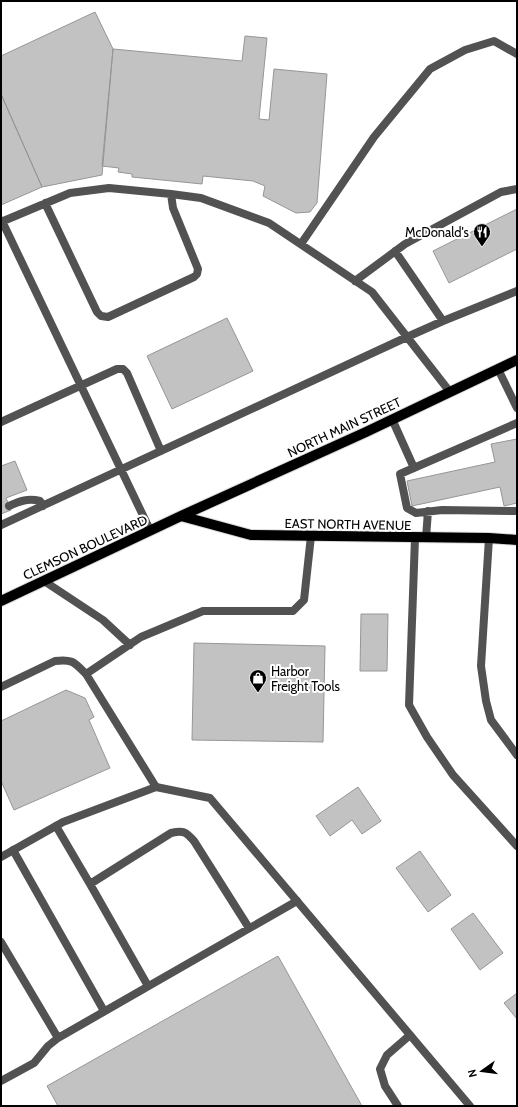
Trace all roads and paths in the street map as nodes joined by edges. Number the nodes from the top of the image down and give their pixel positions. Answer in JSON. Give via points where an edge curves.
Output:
{"nodes":[{"id":1,"x":517,"y":54,"type":"edge"},
{"id":2,"x":517,"y":189,"type":"edge"},
{"id":3,"x":171,"y":194,"type":"junction"},
{"id":4,"x":45,"y":203,"type":"junction"},
{"id":5,"x":2,"y":222,"type":"edge"},
{"id":6,"x":301,"y":244,"type":"junction"},
{"id":7,"x":395,"y":251,"type":"junction"},
{"id":8,"x":355,"y":281,"type":"junction"},
{"id":9,"x":517,"y":291,"type":"edge"},
{"id":10,"x":443,"y":321,"type":"junction"},
{"id":11,"x":407,"y":337,"type":"junction"},
{"id":12,"x":517,"y":360,"type":"edge"},
{"id":13,"x":498,"y":369,"type":"junction"},
{"id":14,"x":81,"y":385,"type":"junction"},
{"id":15,"x":450,"y":392,"type":"junction"},
{"id":16,"x":517,"y":408,"type":"edge"},
{"id":17,"x":392,"y":419,"type":"junction"},
{"id":18,"x":1,"y":422,"type":"edge"},
{"id":19,"x":517,"y":423,"type":"edge"},
{"id":20,"x":161,"y":452,"type":"junction"},
{"id":21,"x":414,"y":468,"type":"junction"},
{"id":22,"x":121,"y":470,"type":"junction"},
{"id":23,"x":9,"y":506,"type":"dead end"},
{"id":24,"x":43,"y":506,"type":"junction"},
{"id":25,"x":428,"y":512,"type":"junction"},
{"id":26,"x":517,"y":512,"type":"edge"},
{"id":27,"x":181,"y":516,"type":"junction"},
{"id":28,"x":1,"y":525,"type":"edge"},
{"id":29,"x":150,"y":530,"type":"junction"},
{"id":30,"x":311,"y":536,"type":"junction"},
{"id":31,"x":420,"y":538,"type":"junction"},
{"id":32,"x":489,"y":538,"type":"junction"},
{"id":33,"x":517,"y":540,"type":"edge"},
{"id":34,"x":44,"y":580,"type":"junction"},
{"id":35,"x":1,"y":601,"type":"edge"},
{"id":36,"x":130,"y":645,"type":"junction"},
{"id":37,"x":86,"y":674,"type":"junction"},
{"id":38,"x":1,"y":687,"type":"edge"},
{"id":39,"x":517,"y":755,"type":"edge"},
{"id":40,"x":156,"y":787,"type":"junction"},
{"id":41,"x":56,"y":826,"type":"junction"},
{"id":42,"x":517,"y":846,"type":"edge"},
{"id":43,"x":13,"y":850,"type":"junction"},
{"id":44,"x":1,"y":857,"type":"edge"},
{"id":45,"x":90,"y":884,"type":"junction"},
{"id":46,"x":297,"y":901,"type":"junction"},
{"id":47,"x":249,"y":928,"type":"junction"},
{"id":48,"x":1,"y":942,"type":"edge"},
{"id":49,"x":148,"y":986,"type":"junction"},
{"id":50,"x":104,"y":1011,"type":"junction"},
{"id":51,"x":410,"y":1035,"type":"junction"},
{"id":52,"x":58,"y":1038,"type":"junction"},
{"id":53,"x":1,"y":1081,"type":"edge"},
{"id":54,"x":398,"y":1106,"type":"edge"},
{"id":55,"x":470,"y":1106,"type":"edge"}],
"edges":[{"from":1,"to":6,"type":"street","via":[[494,41],[465,50],[430,69],[374,137]]},
{"from":2,"to":7,"type":"street","via":[[501,192]]},
{"from":3,"to":4,"type":"street","via":[[109,188],[70,193]]},
{"from":3,"to":4,"type":"street","via":[[173,208],[198,269],[197,274],[108,316],[101,316],[97,312]]},
{"from":3,"to":6,"type":"street","via":[[201,198],[269,222]]},
{"from":4,"to":5,"type":"street"},
{"from":5,"to":14,"type":"street"},
{"from":6,"to":8,"type":"street"},
{"from":7,"to":8,"type":"street"},
{"from":7,"to":10,"type":"street"},
{"from":8,"to":11,"type":"street","via":[[372,292]]},
{"from":9,"to":10,"type":"street"},
{"from":10,"to":11,"type":"street"},
{"from":11,"to":15,"type":"street"},
{"from":11,"to":20,"type":"street"},
{"from":12,"to":13,"type":"main road","name":"NORTH MAIN STREET"},
{"from":13,"to":15,"type":"main road","name":"NORTH MAIN STREET"},
{"from":13,"to":16,"type":"street"},
{"from":14,"to":18,"type":"street"},
{"from":14,"to":20,"type":"street","via":[[117,369],[123,369]]},
{"from":14,"to":22,"type":"street"},
{"from":15,"to":17,"type":"main road","name":"NORTH MAIN STREET"},
{"from":17,"to":21,"type":"street"},
{"from":17,"to":27,"type":"main road","name":"NORTH MAIN STREET"},
{"from":19,"to":21,"type":"street"},
{"from":20,"to":22,"type":"street"},
{"from":21,"to":25,"type":"street","via":[[400,474],[407,508],[416,513]]},
{"from":22,"to":24,"type":"street"},
{"from":22,"to":29,"type":"street"},
{"from":23,"to":24,"type":"street","via":[[32,499],[40,501]]},
{"from":24,"to":28,"type":"street"},
{"from":25,"to":26,"type":"street"},
{"from":25,"to":31,"type":"street"},
{"from":27,"to":29,"type":"main road","name":"CLEMSON BOULEVARD"},
{"from":27,"to":30,"type":"main road","name":"EAST NORTH AVENUE","via":[[251,536]]},
{"from":29,"to":34,"type":"main road","name":"CLEMSON BOULEVARD"},
{"from":30,"to":31,"type":"main road","name":"EAST NORTH AVENUE"},
{"from":30,"to":36,"type":"street","via":[[304,600],[292,611],[203,611],[141,637]]},
{"from":31,"to":32,"type":"main road","name":"EAST NORTH AVENUE"},
{"from":31,"to":42,"type":"street","via":[[409,705],[427,737],[454,775]]},
{"from":32,"to":33,"type":"main road","name":"EAST NORTH AVENUE"},
{"from":32,"to":39,"type":"street","via":[[481,666],[491,720]]},
{"from":34,"to":35,"type":"main road","name":"CLEMSON BOULEVARD"},
{"from":34,"to":36,"type":"street","via":[[103,620]]},
{"from":36,"to":37,"type":"street"},
{"from":37,"to":38,"type":"street","via":[[74,662],[55,661]]},
{"from":37,"to":40,"type":"street"},
{"from":40,"to":41,"type":"street"},
{"from":40,"to":46,"type":"street","via":[[210,798]]},
{"from":41,"to":43,"type":"street"},
{"from":41,"to":45,"type":"street"},
{"from":43,"to":44,"type":"street"},
{"from":43,"to":50,"type":"street"},
{"from":45,"to":47,"type":"street","via":[[171,833],[180,831],[194,841]]},
{"from":45,"to":49,"type":"street"},
{"from":46,"to":47,"type":"street"},
{"from":46,"to":51,"type":"street"},
{"from":47,"to":49,"type":"street"},
{"from":48,"to":52,"type":"street"},
{"from":49,"to":50,"type":"street"},
{"from":50,"to":52,"type":"street"},
{"from":51,"to":54,"type":"street","via":[[387,1055],[380,1069],[385,1086]]},
{"from":51,"to":55,"type":"street"},
{"from":52,"to":53,"type":"street","via":[[34,1063]]}]}
